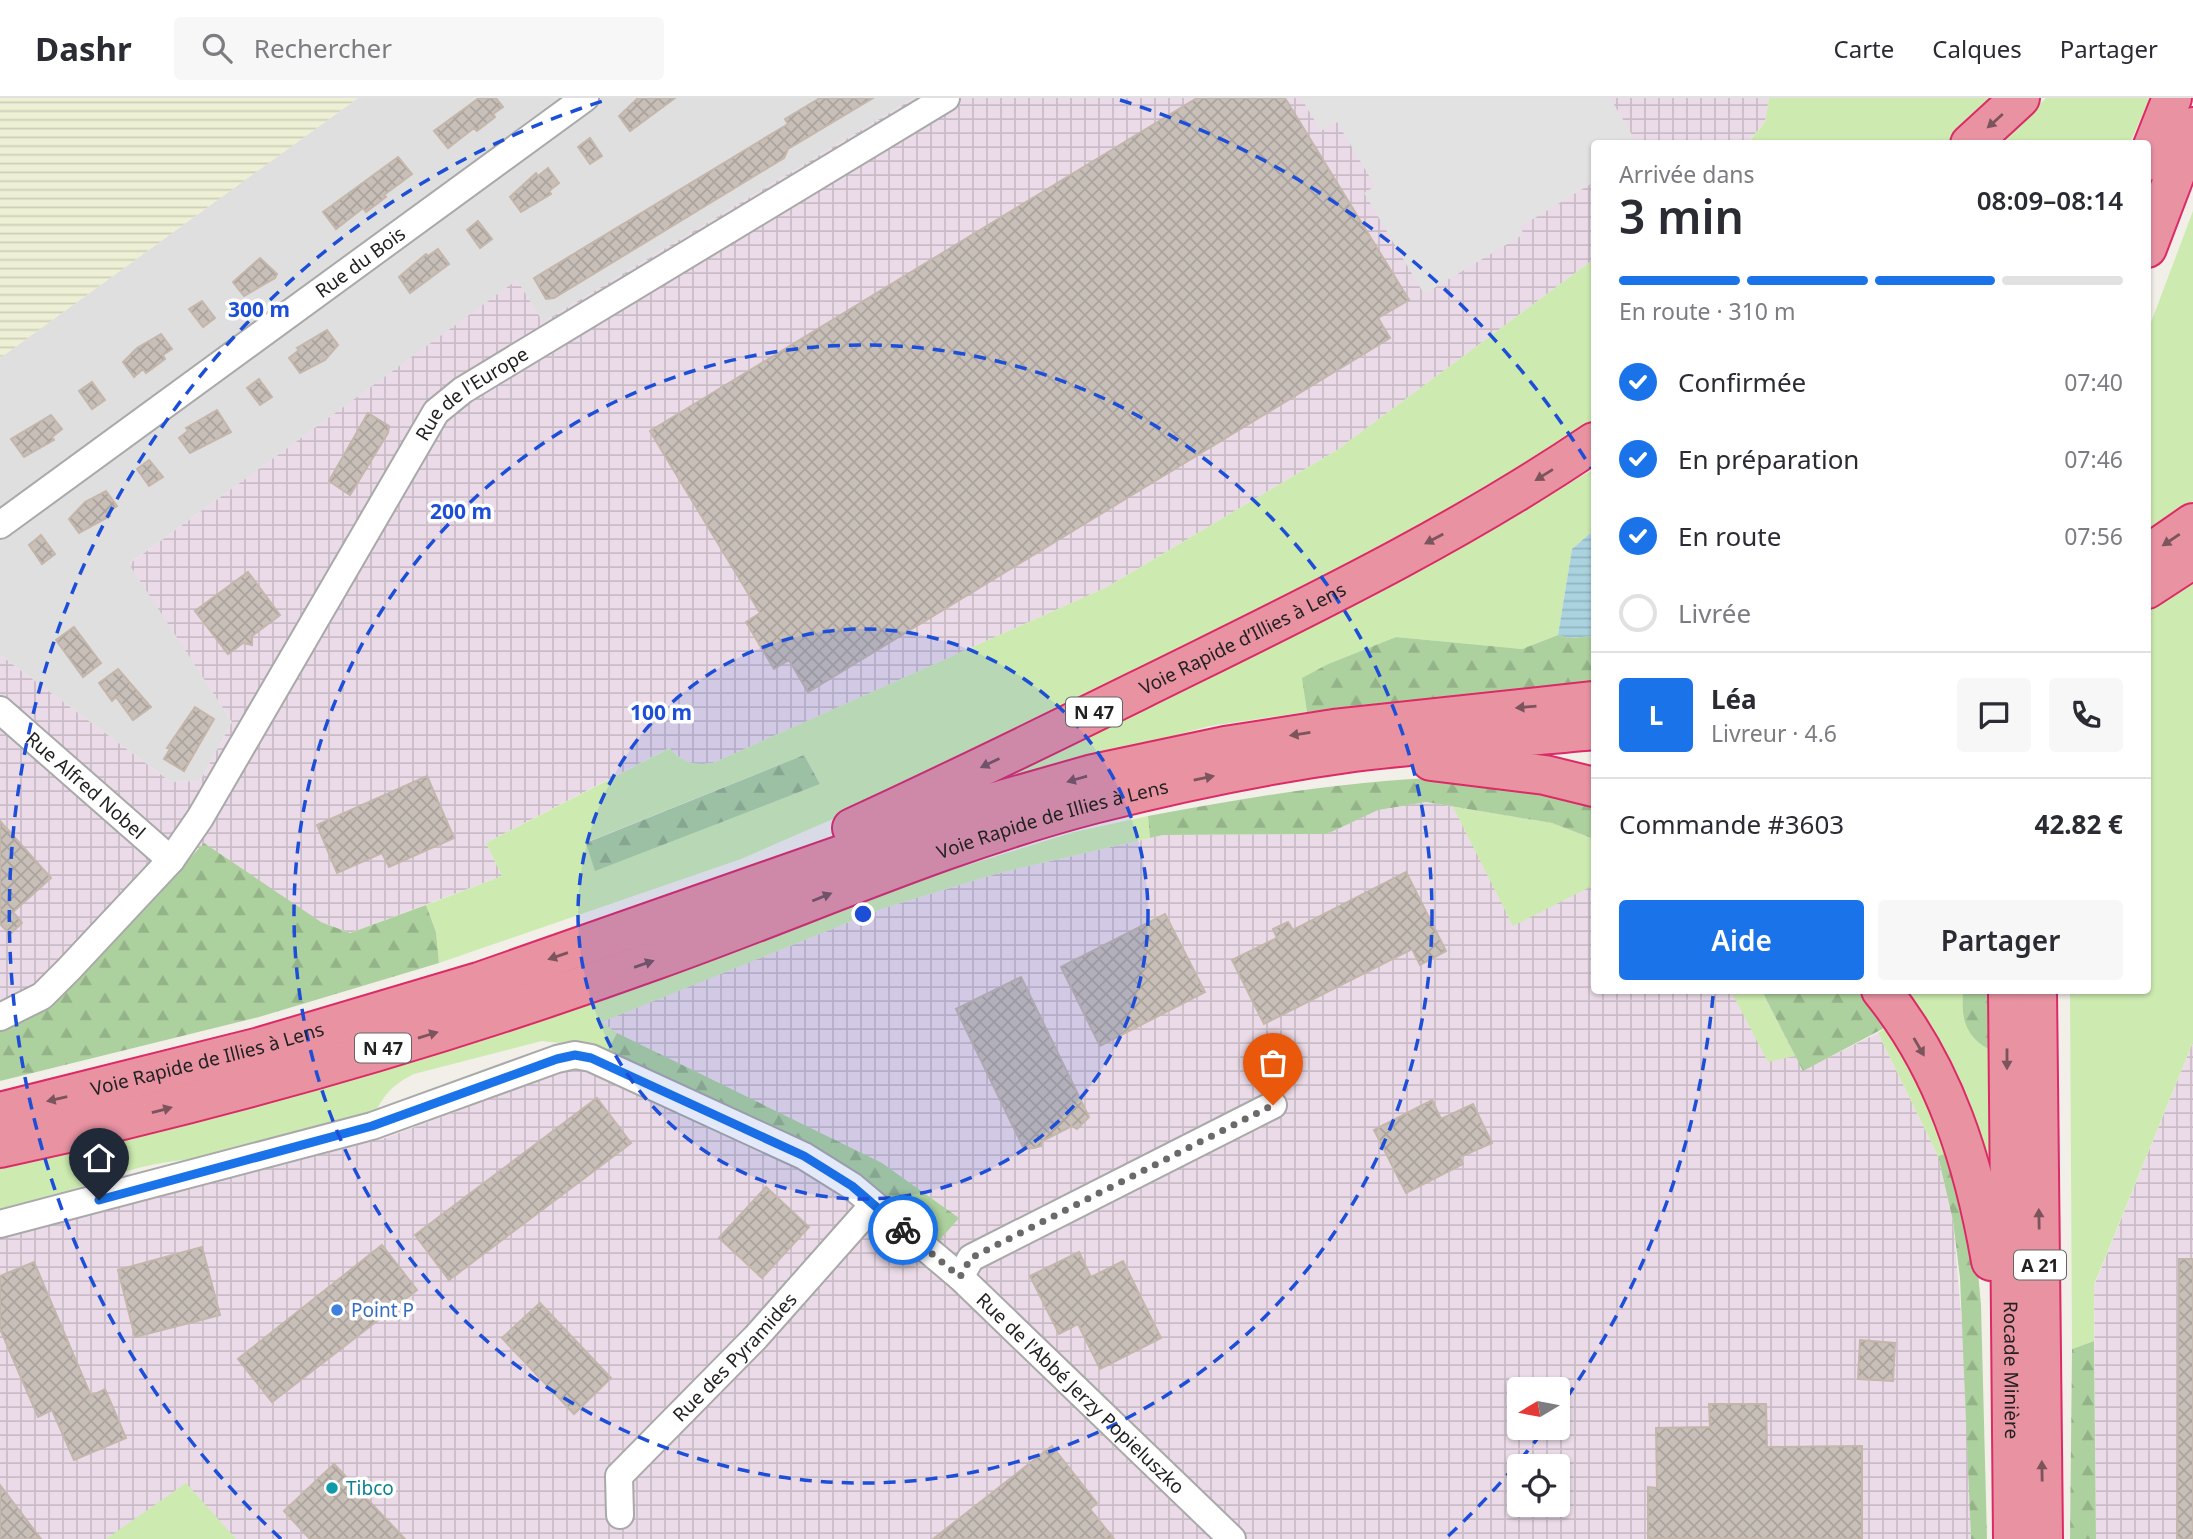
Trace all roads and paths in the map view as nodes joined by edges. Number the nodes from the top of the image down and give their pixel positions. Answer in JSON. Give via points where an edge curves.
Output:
{"nodes":[{"id":1,"x":585,"y":98,"type":"edge"},
{"id":2,"x":946,"y":98,"type":"edge"},
{"id":3,"x":2020,"y":98,"type":"edge"},
{"id":4,"x":2172,"y":98,"type":"edge"},
{"id":5,"x":2193,"y":127,"type":"edge"},
{"id":6,"x":1974,"y":140,"type":"edge"},
{"id":7,"x":2151,"y":152,"type":"edge"},
{"id":8,"x":2193,"y":174,"type":"edge"},
{"id":9,"x":2151,"y":237,"type":"edge"},
{"id":10,"x":2151,"y":247,"type":"edge"},
{"id":11,"x":1591,"y":444,"type":"edge"},
{"id":12,"x":2193,"y":523,"type":"edge"},
{"id":13,"x":0,"y":524,"type":"edge"},
{"id":14,"x":2166,"y":568,"type":"edge"},
{"id":15,"x":1591,"y":701,"type":"edge"},
{"id":16,"x":0,"y":710,"type":"edge"},
{"id":17,"x":1591,"y":730,"type":"edge"},
{"id":18,"x":1356,"y":752,"type":"junction"},
{"id":19,"x":1591,"y":786,"type":"edge"},
{"id":20,"x":171,"y":860,"type":"junction"},
{"id":21,"x":692,"y":909,"type":"junction"},
{"id":22,"x":1884,"y":994,"type":"edge"},
{"id":23,"x":2008,"y":994,"type":"edge"},
{"id":24,"x":2037,"y":994,"type":"edge"},
{"id":25,"x":0,"y":1017,"type":"edge"},
{"id":26,"x":1273,"y":1105,"type":"dead end"},
{"id":27,"x":0,"y":1112,"type":"edge"},
{"id":28,"x":0,"y":1148,"type":"edge"},
{"id":29,"x":873,"y":1205,"type":"junction"},
{"id":30,"x":0,"y":1224,"type":"edge"},
{"id":31,"x":960,"y":1277,"type":"junction"},
{"id":32,"x":2013,"y":1497,"type":"junction"},
{"id":33,"x":620,"y":1515,"type":"dead end"},
{"id":34,"x":1232,"y":1539,"type":"edge"},
{"id":35,"x":2014,"y":1539,"type":"edge"},
{"id":36,"x":2043,"y":1539,"type":"edge"}],
"edges":[{"from":1,"to":13,"type":"street","name":"Rue du Bois"},
{"from":2,"to":20,"type":"street","name":"Rue de l'Europe","via":[[463,390],[436,412],[200,818]]},
{"from":3,"to":6,"type":"highway","one_way":true},
{"from":4,"to":7,"type":"highway"},
{"from":5,"to":9,"type":"highway"},
{"from":8,"to":10,"type":"highway"},
{"from":11,"to":21,"type":"highway","name":"Voie Rapide d’Illies à Lens","number":"N 47","one_way":true,"via":[[1494,506],[1299,610],[897,808],[733,878]]},
{"from":12,"to":14,"type":"highway","one_way":true},
{"from":15,"to":21,"type":"highway","name":"Voie Rapide de Illies à Lens","one_way":true,"via":[[1334,729],[1093,774],[984,805]]},
{"from":16,"to":20,"type":"street","name":"Rue Alfred Nobel"},
{"from":17,"to":18,"type":"highway","number":"N 47"},
{"from":18,"to":19,"type":"highway","via":[[1545,775]]},
{"from":28,"to":18,"type":"highway","name":"Voie Rapide de Illies à Lens","number":"N 47","one_way":true,"via":[[145,1115],[342,1061],[574,988],[979,838],[1090,805]]},
{"from":20,"to":25,"type":"street","name":"Rue de l'Europe","via":[[41,996]]},
{"from":21,"to":27,"type":"highway","name":"Voie Rapide de Illies à Lens","number":"N 47","one_way":true,"via":[[332,1026]]},
{"from":22,"to":32,"type":"highway","one_way":true,"via":[[1936,1077],[1976,1181],[1992,1265],[2000,1431]]},
{"from":23,"to":32,"type":"highway","name":"Rocade Minière","number":"A 21","one_way":true},
{"from":36,"to":24,"type":"highway","name":"Rocade Minière","number":"A 21","one_way":true},
{"from":26,"to":31,"type":"street","via":[[971,1258]]},
{"from":29,"to":30,"type":"street","name":"Rue de l'Abbé Jerzy Popieluszko","via":[[804,1156],[591,1058],[575,1055],[372,1126]]},
{"from":29,"to":31,"type":"street","name":"Rue de l'Abbé Jerzy Popieluszko"},
{"from":29,"to":33,"type":"street","name":"Rue des Pyramides","via":[[756,1337],[619,1476]]},
{"from":31,"to":34,"type":"street","name":"Rue de l'Abbé Jerzy Popieluszko"},
{"from":32,"to":35,"type":"highway","name":"Rocade Minière","number":"A 21"}]}
